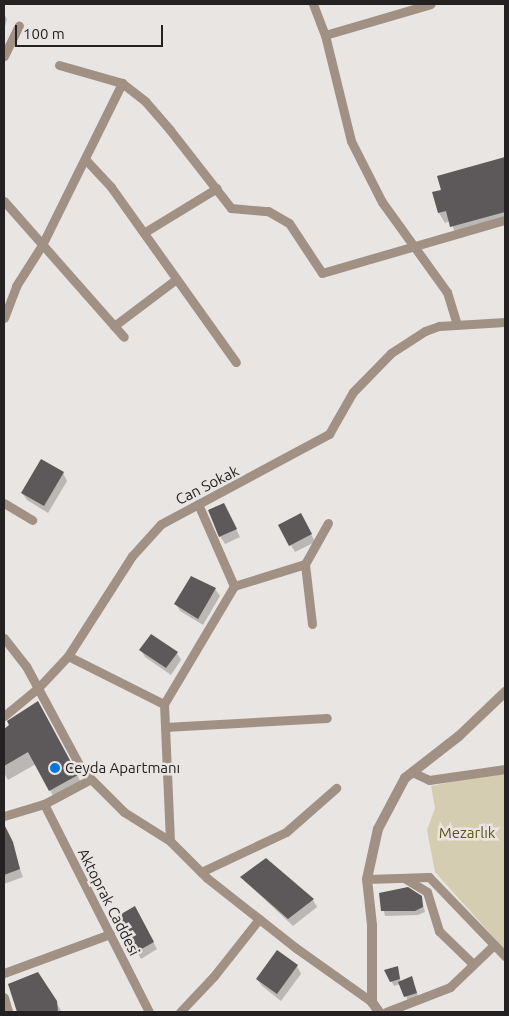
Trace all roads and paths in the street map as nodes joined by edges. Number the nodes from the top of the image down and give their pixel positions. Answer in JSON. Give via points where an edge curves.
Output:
{"nodes":[{"id":1,"x":313,"y":4,"type":"edge"},
{"id":2,"x":431,"y":4,"type":"edge"},
{"id":3,"x":415,"y":6,"type":"edge"},
{"id":4,"x":19,"y":25,"type":"dead end"},
{"id":5,"x":325,"y":36,"type":"junction"},
{"id":6,"x":4,"y":56,"type":"edge"},
{"id":7,"x":59,"y":65,"type":"dead end"},
{"id":8,"x":122,"y":83,"type":"junction"},
{"id":9,"x":85,"y":159,"type":"junction"},
{"id":10,"x":217,"y":188,"type":"junction"},
{"id":11,"x":4,"y":201,"type":"edge"},
{"id":12,"x":505,"y":220,"type":"edge"},
{"id":13,"x":145,"y":232,"type":"junction"},
{"id":14,"x":42,"y":245,"type":"junction"},
{"id":15,"x":413,"y":248,"type":"junction"},
{"id":16,"x":175,"y":280,"type":"junction"},
{"id":17,"x":4,"y":318,"type":"edge"},
{"id":18,"x":505,"y":322,"type":"edge"},
{"id":19,"x":457,"y":324,"type":"junction"},
{"id":20,"x":114,"y":326,"type":"junction"},
{"id":21,"x":124,"y":336,"type":"dead end"},
{"id":22,"x":236,"y":362,"type":"dead end"},
{"id":23,"x":4,"y":503,"type":"edge"},
{"id":24,"x":198,"y":504,"type":"junction"},
{"id":25,"x":32,"y":520,"type":"dead end"},
{"id":26,"x":328,"y":522,"type":"dead end"},
{"id":27,"x":305,"y":564,"type":"junction"},
{"id":28,"x":234,"y":586,"type":"junction"},
{"id":29,"x":312,"y":624,"type":"dead end"},
{"id":30,"x":4,"y":638,"type":"edge"},
{"id":31,"x":68,"y":656,"type":"junction"},
{"id":32,"x":38,"y":688,"type":"junction"},
{"id":33,"x":505,"y":692,"type":"edge"},
{"id":34,"x":164,"y":704,"type":"junction"},
{"id":35,"x":4,"y":716,"type":"edge"},
{"id":36,"x":327,"y":718,"type":"dead end"},
{"id":37,"x":166,"y":727,"type":"junction"},
{"id":38,"x":505,"y":769,"type":"edge"},
{"id":39,"x":412,"y":772,"type":"junction"},
{"id":40,"x":91,"y":779,"type":"junction"},
{"id":41,"x":336,"y":788,"type":"dead end"},
{"id":42,"x":44,"y":804,"type":"junction"},
{"id":43,"x":4,"y":816,"type":"edge"},
{"id":44,"x":170,"y":841,"type":"junction"},
{"id":45,"x":201,"y":872,"type":"junction"},
{"id":46,"x":404,"y":878,"type":"junction"},
{"id":47,"x":367,"y":879,"type":"junction"},
{"id":48,"x":259,"y":919,"type":"junction"},
{"id":49,"x":110,"y":934,"type":"junction"},
{"id":50,"x":494,"y":945,"type":"junction"},
{"id":51,"x":505,"y":956,"type":"edge"},
{"id":52,"x":473,"y":964,"type":"junction"},
{"id":53,"x":4,"y":973,"type":"edge"},
{"id":54,"x":4,"y":998,"type":"edge"},
{"id":55,"x":372,"y":1002,"type":"junction"},
{"id":56,"x":8,"y":1012,"type":"edge"},
{"id":57,"x":150,"y":1012,"type":"edge"},
{"id":58,"x":180,"y":1012,"type":"edge"},
{"id":59,"x":378,"y":1012,"type":"edge"},
{"id":60,"x":386,"y":1012,"type":"edge"}],
"edges":[{"from":1,"to":5,"type":"street"},
{"from":2,"to":3,"type":"street"},
{"from":3,"to":5,"type":"street"},
{"from":4,"to":6,"type":"street"},
{"from":5,"to":15,"type":"street","via":[[351,141],[382,202]]},
{"from":7,"to":8,"type":"street"},
{"from":8,"to":9,"type":"street"},
{"from":8,"to":10,"type":"street","via":[[144,101]]},
{"from":9,"to":13,"type":"street","via":[[112,187]]},
{"from":9,"to":14,"type":"street"},
{"from":10,"to":13,"type":"street"},
{"from":10,"to":15,"type":"street","via":[[232,208],[268,211],[289,222],[322,273]]},
{"from":11,"to":14,"type":"street"},
{"from":12,"to":15,"type":"street"},
{"from":13,"to":16,"type":"street"},
{"from":14,"to":17,"type":"street","via":[[16,286]]},
{"from":14,"to":20,"type":"street"},
{"from":15,"to":19,"type":"street","via":[[446,292]]},
{"from":16,"to":20,"type":"street"},
{"from":16,"to":22,"type":"street"},
{"from":18,"to":19,"type":"street","name":"Can Sokak"},
{"from":19,"to":24,"type":"street","name":"Can Sokak","via":[[425,331],[391,353],[353,392],[329,434]]},
{"from":20,"to":21,"type":"street"},
{"from":23,"to":25,"type":"street"},
{"from":24,"to":28,"type":"street"},
{"from":24,"to":31,"type":"street","name":"Can Sokak","via":[[161,524],[132,556]]},
{"from":26,"to":27,"type":"street"},
{"from":27,"to":28,"type":"street"},
{"from":27,"to":29,"type":"street"},
{"from":28,"to":34,"type":"street"},
{"from":30,"to":32,"type":"street"},
{"from":31,"to":32,"type":"street","name":"Can Sokak"},
{"from":31,"to":34,"type":"street"},
{"from":32,"to":35,"type":"street","name":"Can Sokak"},
{"from":32,"to":40,"type":"street","via":[[82,770]]},
{"from":33,"to":39,"type":"street","via":[[459,736]]},
{"from":34,"to":37,"type":"street"},
{"from":36,"to":37,"type":"street"},
{"from":37,"to":44,"type":"street"},
{"from":38,"to":39,"type":"street","via":[[429,780]]},
{"from":39,"to":47,"type":"street","via":[[405,778],[378,829]]},
{"from":40,"to":42,"type":"street"},
{"from":40,"to":44,"type":"street","via":[[124,812]]},
{"from":41,"to":45,"type":"street","via":[[286,832]]},
{"from":42,"to":43,"type":"street"},
{"from":42,"to":49,"type":"street","name":"Aktoprak Caddesi"},
{"from":44,"to":45,"type":"street"},
{"from":45,"to":48,"type":"street"},
{"from":46,"to":47,"type":"street"},
{"from":46,"to":50,"type":"street","via":[[429,877]]},
{"from":46,"to":52,"type":"street","via":[[427,892],[439,931]]},
{"from":47,"to":55,"type":"street","via":[[372,926]]},
{"from":48,"to":55,"type":"street"},
{"from":48,"to":58,"type":"street","via":[[214,976]]},
{"from":49,"to":53,"type":"street"},
{"from":49,"to":57,"type":"street","name":"Aktoprak Caddesi"},
{"from":50,"to":51,"type":"street"},
{"from":50,"to":52,"type":"street"},
{"from":52,"to":60,"type":"street","via":[[450,987]]},
{"from":54,"to":56,"type":"street"},
{"from":55,"to":59,"type":"street"}]}
